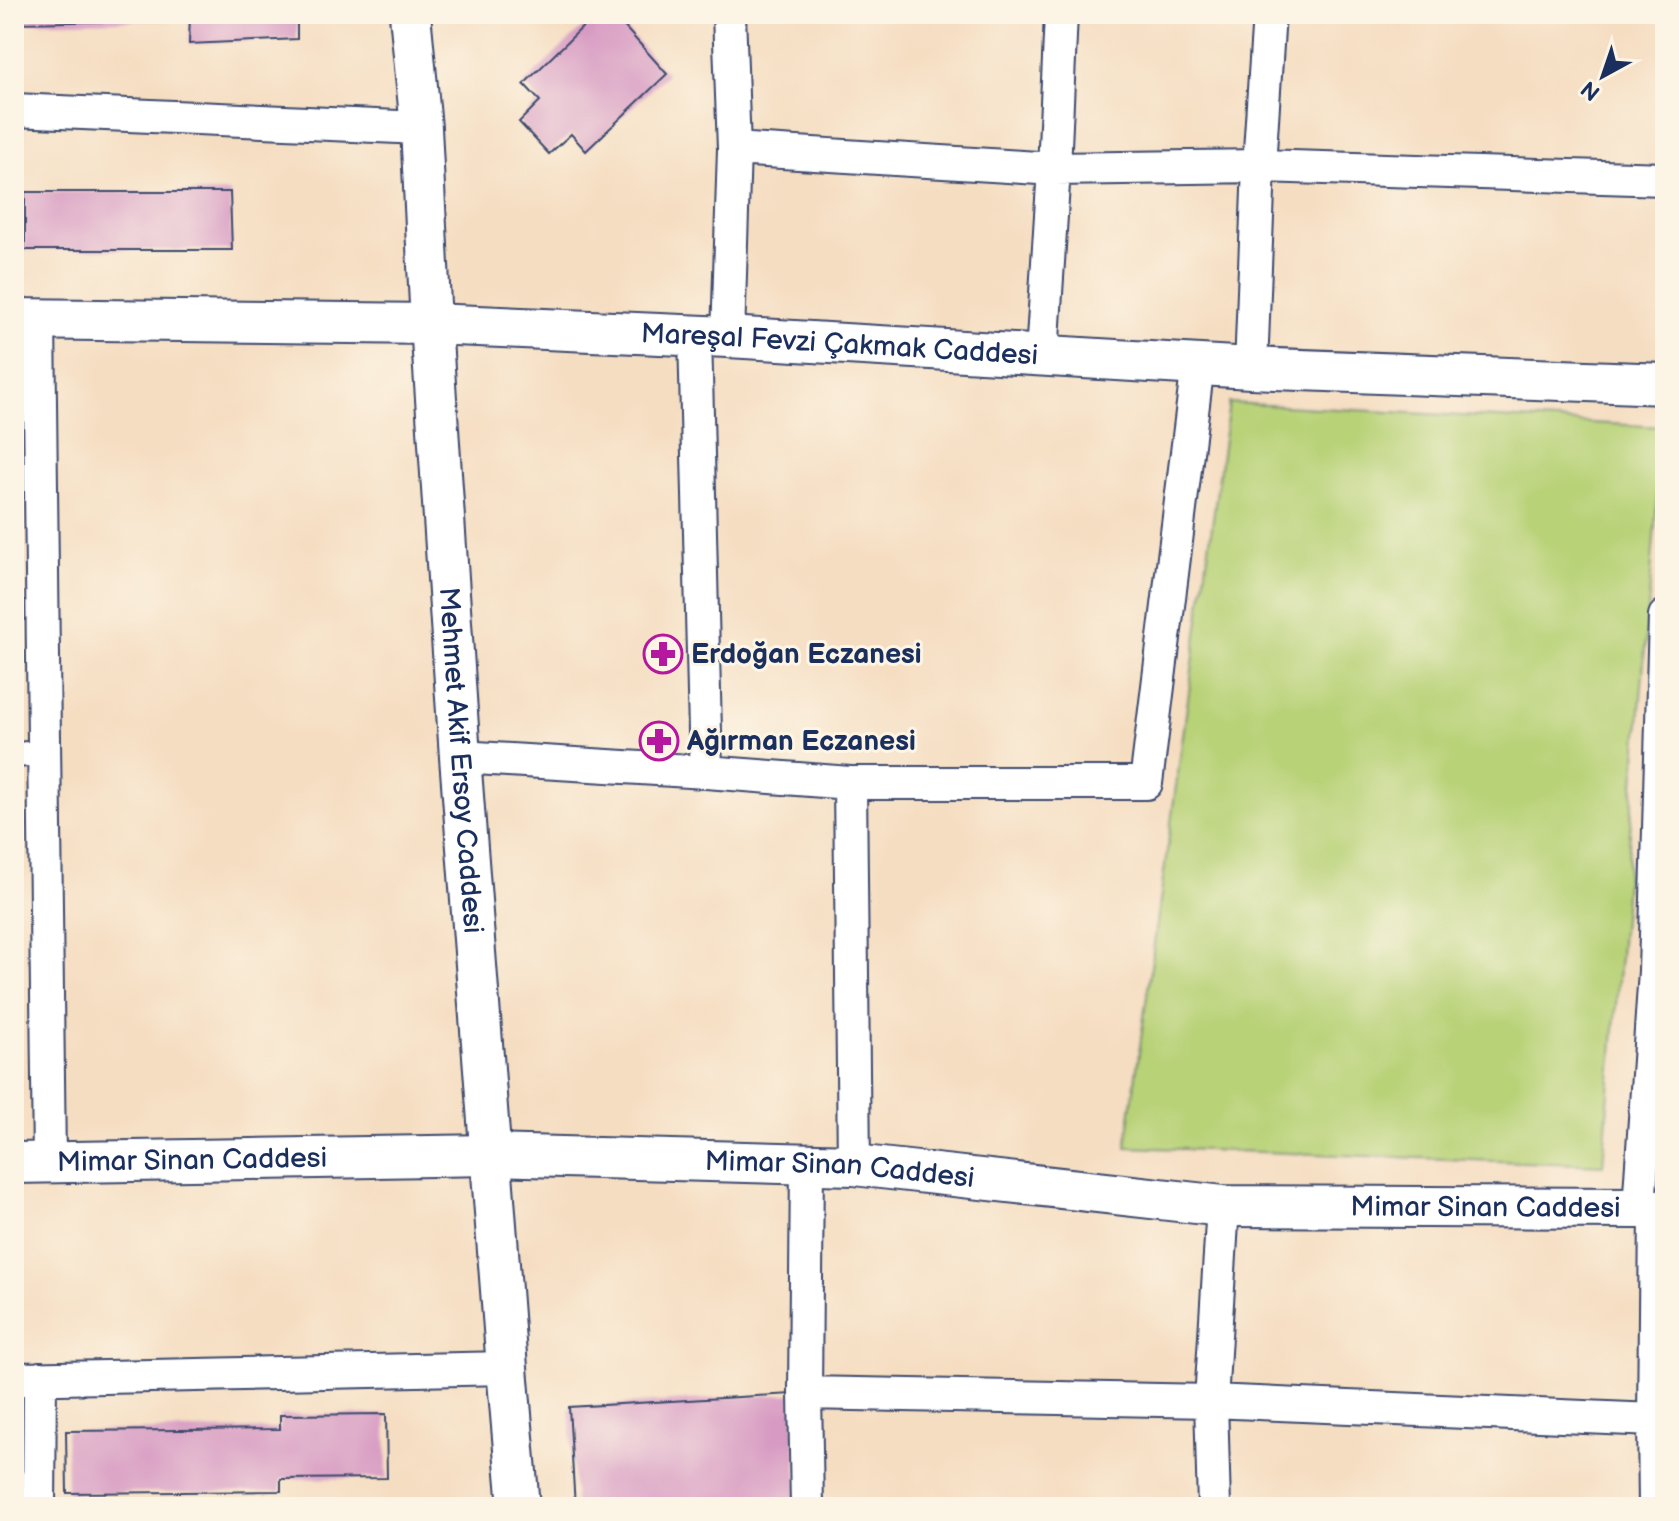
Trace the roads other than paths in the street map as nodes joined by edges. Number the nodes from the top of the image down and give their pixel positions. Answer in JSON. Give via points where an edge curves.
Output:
{"nodes":[{"id":1,"x":410,"y":14,"type":"edge"},
{"id":2,"x":729,"y":14,"type":"edge"},
{"id":3,"x":1061,"y":14,"type":"edge"},
{"id":4,"x":1269,"y":14,"type":"edge"},
{"id":5,"x":14,"y":110,"type":"edge"},
{"id":6,"x":421,"y":128,"type":"junction"},
{"id":7,"x":734,"y":149,"type":"junction"},
{"id":8,"x":1259,"y":166,"type":"junction"},
{"id":9,"x":1054,"y":169,"type":"junction"},
{"id":10,"x":1665,"y":179,"type":"edge"},
{"id":11,"x":27,"y":319,"type":"edge"},
{"id":12,"x":431,"y":324,"type":"junction"},
{"id":13,"x":711,"y":336,"type":"junction"},
{"id":14,"x":1042,"y":355,"type":"junction"},
{"id":15,"x":1198,"y":364,"type":"junction"},
{"id":16,"x":1251,"y":368,"type":"junction"},
{"id":17,"x":1665,"y":384,"type":"edge"},
{"id":18,"x":1665,"y":616,"type":"edge"},
{"id":19,"x":29,"y":754,"type":"edge"},
{"id":20,"x":460,"y":757,"type":"junction"},
{"id":21,"x":706,"y":772,"type":"junction"},
{"id":22,"x":850,"y":783,"type":"junction"},
{"id":23,"x":1660,"y":971,"type":"edge"},
{"id":24,"x":491,"y":1155,"type":"junction"},
{"id":25,"x":31,"y":1162,"type":"edge"},
{"id":26,"x":807,"y":1164,"type":"junction"},
{"id":27,"x":854,"y":1165,"type":"junction"},
{"id":28,"x":1223,"y":1206,"type":"junction"},
{"id":29,"x":1653,"y":1210,"type":"edge"},
{"id":30,"x":507,"y":1368,"type":"junction"},
{"id":31,"x":27,"y":1378,"type":"edge"},
{"id":32,"x":805,"y":1393,"type":"junction"},
{"id":33,"x":1211,"y":1401,"type":"junction"},
{"id":34,"x":1654,"y":1420,"type":"junction"},
{"id":35,"x":39,"y":1507,"type":"edge"},
{"id":36,"x":519,"y":1507,"type":"edge"},
{"id":37,"x":807,"y":1507,"type":"edge"},
{"id":38,"x":1214,"y":1507,"type":"edge"},
{"id":39,"x":1655,"y":1507,"type":"edge"}],
"edges":[{"from":1,"to":6,"type":"street","name":"Mehmet Akif Ersoy Caddesi"},
{"from":2,"to":7,"type":"street"},
{"from":3,"to":9,"type":"street"},
{"from":4,"to":8,"type":"street"},
{"from":5,"to":6,"type":"street"},
{"from":6,"to":12,"type":"street","name":"Mehmet Akif Ersoy Caddesi"},
{"from":7,"to":9,"type":"street"},
{"from":7,"to":13,"type":"street"},
{"from":8,"to":9,"type":"street"},
{"from":8,"to":10,"type":"street"},
{"from":8,"to":16,"type":"street"},
{"from":9,"to":14,"type":"street"},
{"from":11,"to":12,"type":"street","name":"Mareşal Fevzi Çakmak Caddesi"},
{"from":11,"to":19,"type":"street"},
{"from":12,"to":13,"type":"street","name":"Mareşal Fevzi Çakmak Caddesi"},
{"from":12,"to":20,"type":"street","name":"Mehmet Akif Ersoy Caddesi"},
{"from":13,"to":14,"type":"street","name":"Mareşal Fevzi Çakmak Caddesi"},
{"from":13,"to":21,"type":"street"},
{"from":14,"to":15,"type":"street","name":"Mareşal Fevzi Çakmak Caddesi"},
{"from":15,"to":16,"type":"street","name":"Mareşal Fevzi Çakmak Caddesi"},
{"from":15,"to":22,"type":"street","via":[[1146,783]]},
{"from":16,"to":17,"type":"street","name":"Mareşal Fevzi Çakmak Caddesi"},
{"from":18,"to":23,"type":"street"},
{"from":19,"to":25,"type":"street"},
{"from":20,"to":21,"type":"street"},
{"from":20,"to":24,"type":"street","name":"Mehmet Akif Ersoy Caddesi"},
{"from":21,"to":22,"type":"street"},
{"from":22,"to":27,"type":"street"},
{"from":23,"to":29,"type":"street"},
{"from":24,"to":25,"type":"street","name":"Mimar Sinan Caddesi"},
{"from":24,"to":26,"type":"street","name":"Mimar Sinan Caddesi"},
{"from":24,"to":30,"type":"street","name":"Mehmet Akif Ersoy Caddesi"},
{"from":26,"to":27,"type":"street","name":"Mimar Sinan Caddesi"},
{"from":26,"to":32,"type":"street"},
{"from":27,"to":28,"type":"street","name":"Mimar Sinan Caddesi"},
{"from":28,"to":29,"type":"street","name":"Mimar Sinan Caddesi"},
{"from":28,"to":33,"type":"street"},
{"from":29,"to":34,"type":"street"},
{"from":30,"to":31,"type":"street"},
{"from":30,"to":36,"type":"street","name":"Mehmet Akif Ersoy Caddesi"},
{"from":31,"to":35,"type":"street"},
{"from":32,"to":33,"type":"street"},
{"from":32,"to":37,"type":"street"},
{"from":33,"to":34,"type":"street"},
{"from":33,"to":38,"type":"street"},
{"from":34,"to":39,"type":"street"}]}
